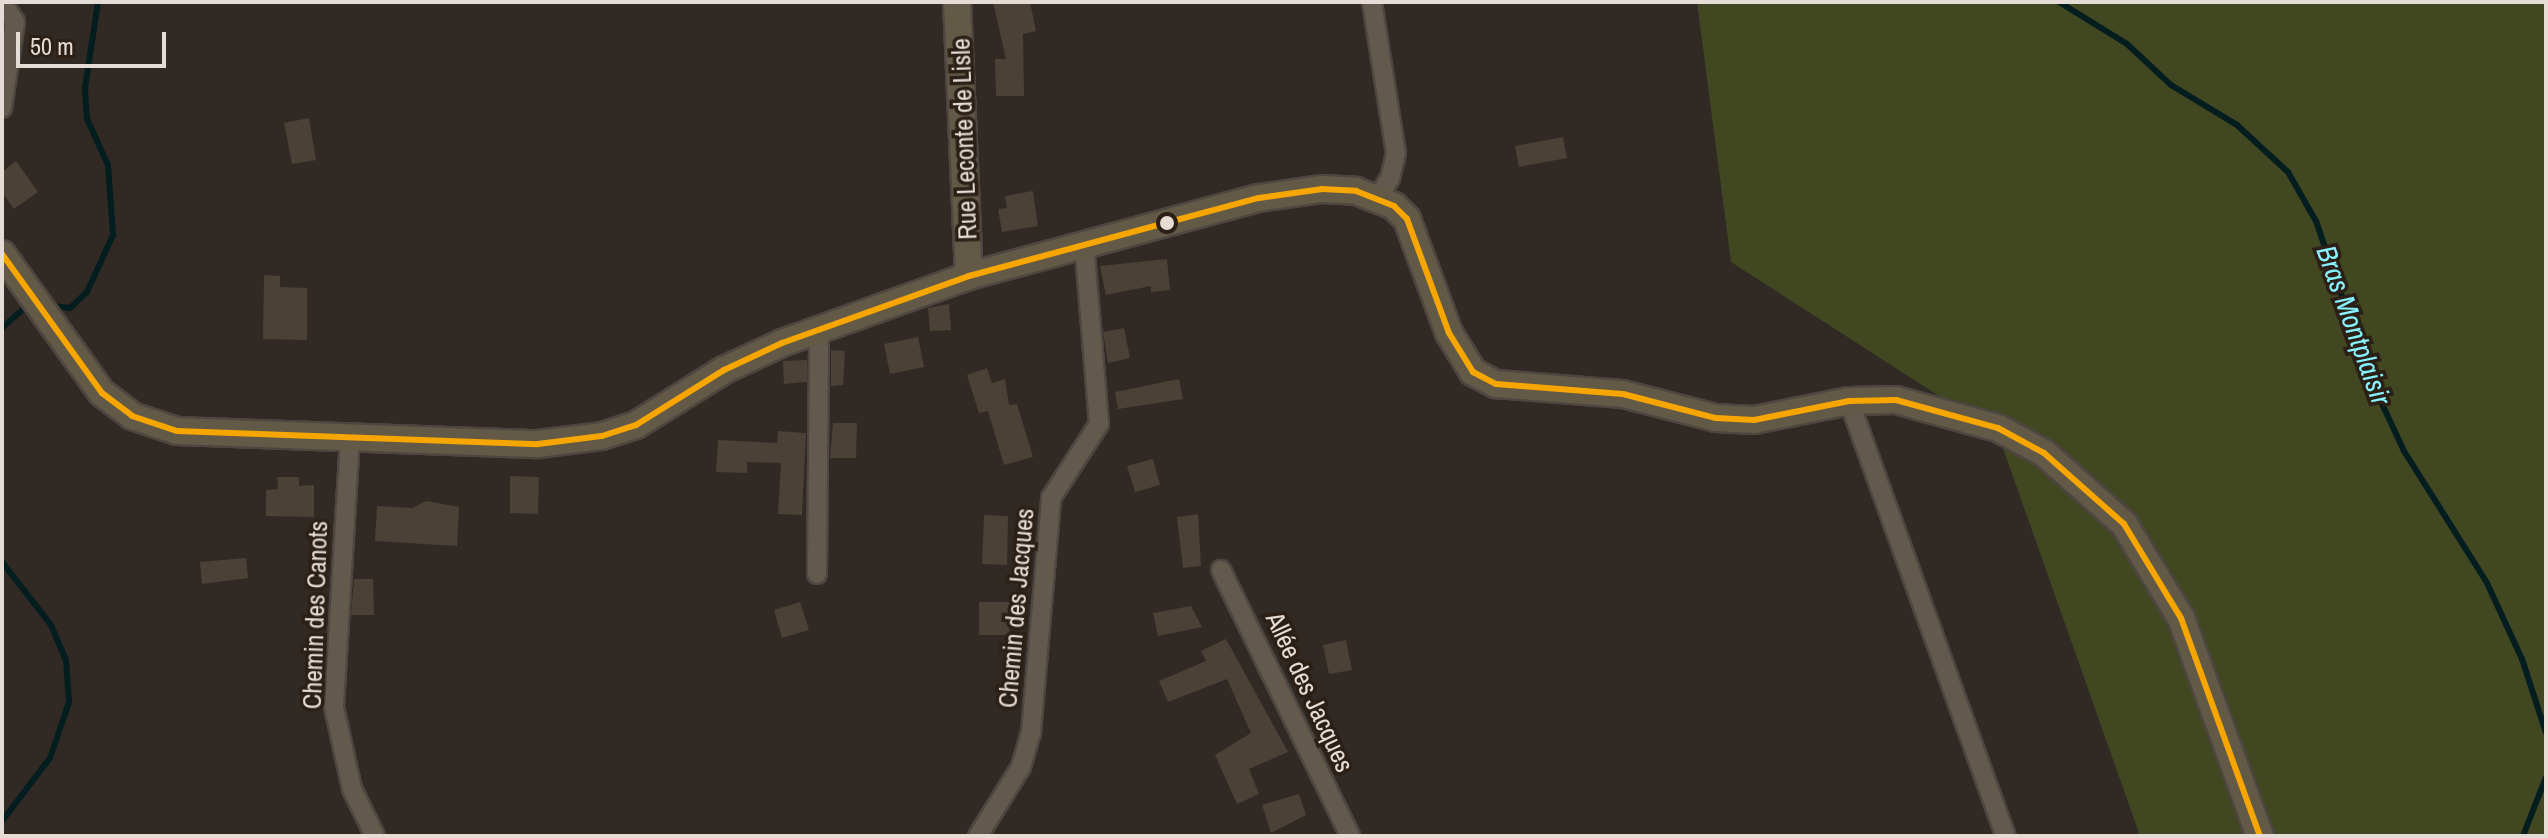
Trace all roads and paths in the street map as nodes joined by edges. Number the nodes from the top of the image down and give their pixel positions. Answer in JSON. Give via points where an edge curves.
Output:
{"nodes":[{"id":1,"x":2,"y":2,"type":"edge"},
{"id":2,"x":957,"y":2,"type":"edge"},
{"id":3,"x":1372,"y":2,"type":"edge"},
{"id":4,"x":2,"y":108,"type":"edge"},
{"id":5,"x":1378,"y":198,"type":"junction"},
{"id":6,"x":1084,"y":242,"type":"junction"},
{"id":7,"x":2,"y":254,"type":"edge"},
{"id":8,"x":969,"y":276,"type":"junction"},
{"id":9,"x":819,"y":331,"type":"junction"},
{"id":10,"x":1849,"y":401,"type":"junction"},
{"id":11,"x":350,"y":437,"type":"junction"},
{"id":12,"x":1221,"y":570,"type":"dead end"},
{"id":13,"x":817,"y":574,"type":"dead end"},
{"id":14,"x":375,"y":836,"type":"edge"},
{"id":15,"x":978,"y":836,"type":"edge"},
{"id":16,"x":1350,"y":836,"type":"edge"},
{"id":17,"x":2006,"y":836,"type":"edge"},
{"id":18,"x":2260,"y":836,"type":"edge"}],
"edges":[{"from":1,"to":4,"type":"street","via":[[15,22]]},
{"from":2,"to":8,"type":"main road","name":"Rue Leconte de Lisle"},
{"from":3,"to":5,"type":"street","via":[[1396,153]]},
{"from":5,"to":6,"type":"main road","via":[[1322,189],[1259,198]]},
{"from":5,"to":10,"type":"main road","via":[[1407,219],[1449,333],[1473,372],[1496,384],[1623,394],[1729,419],[1754,420]]},
{"from":6,"to":8,"type":"main road"},
{"from":6,"to":15,"type":"street","name":"Chemin des Jacques","via":[[1099,424],[1051,498],[1031,733],[1021,767]]},
{"from":7,"to":11,"type":"main road","via":[[102,393],[132,416],[177,431]]},
{"from":8,"to":9,"type":"main road"},
{"from":9,"to":11,"type":"main road","via":[[744,360],[665,410],[602,436],[538,444]]},
{"from":9,"to":13,"type":"street"},
{"from":10,"to":17,"type":"street"},
{"from":10,"to":18,"type":"main road","via":[[1896,400],[1998,428],[2044,453],[2124,524],[2181,618]]},
{"from":11,"to":14,"type":"street","name":"Chemin des Canots","via":[[334,707],[352,789]]},
{"from":12,"to":16,"type":"street","name":"Allée des Jacques","via":[[1253,626],[1272,684]]}]}
